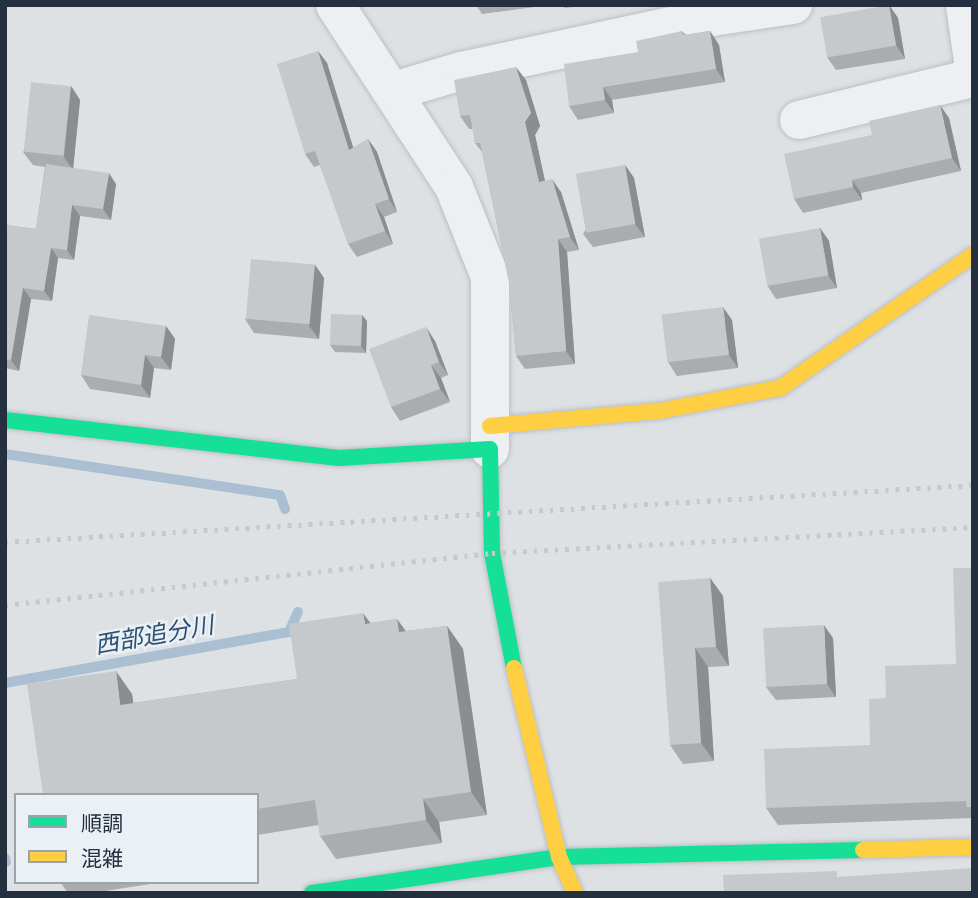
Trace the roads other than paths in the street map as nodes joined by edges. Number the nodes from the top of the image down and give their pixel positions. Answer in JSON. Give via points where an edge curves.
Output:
{"nodes":[{"id":1,"x":335,"y":5,"type":"edge"},
{"id":2,"x":793,"y":5,"type":"edge"},
{"id":3,"x":965,"y":5,"type":"edge"},
{"id":4,"x":973,"y":61,"type":"edge"},
{"id":5,"x":973,"y":78,"type":"edge"},
{"id":6,"x":394,"y":91,"type":"junction"},
{"id":7,"x":799,"y":120,"type":"dead end"},
{"id":8,"x":973,"y":255,"type":"edge"},
{"id":9,"x":5,"y":420,"type":"edge"},
{"id":10,"x":489,"y":437,"type":"junction"},
{"id":11,"x":973,"y":847,"type":"edge"},
{"id":12,"x":559,"y":857,"type":"junction"},
{"id":13,"x":312,"y":893,"type":"edge"},
{"id":14,"x":575,"y":893,"type":"edge"}],
"edges":[{"from":1,"to":6,"type":"street"},
{"from":2,"to":6,"type":"street","via":[[659,28],[461,71]]},
{"from":3,"to":4,"type":"street"},
{"from":5,"to":7,"type":"street"},
{"from":6,"to":10,"type":"street","via":[[454,187],[490,277]]},
{"from":8,"to":10,"type":"street","via":[[780,388]]},
{"from":9,"to":10,"type":"street","via":[[339,458]]},
{"from":10,"to":12,"type":"street","via":[[492,554]]},
{"from":11,"to":12,"type":"street"},
{"from":12,"to":13,"type":"street"},
{"from":12,"to":14,"type":"street"}]}
